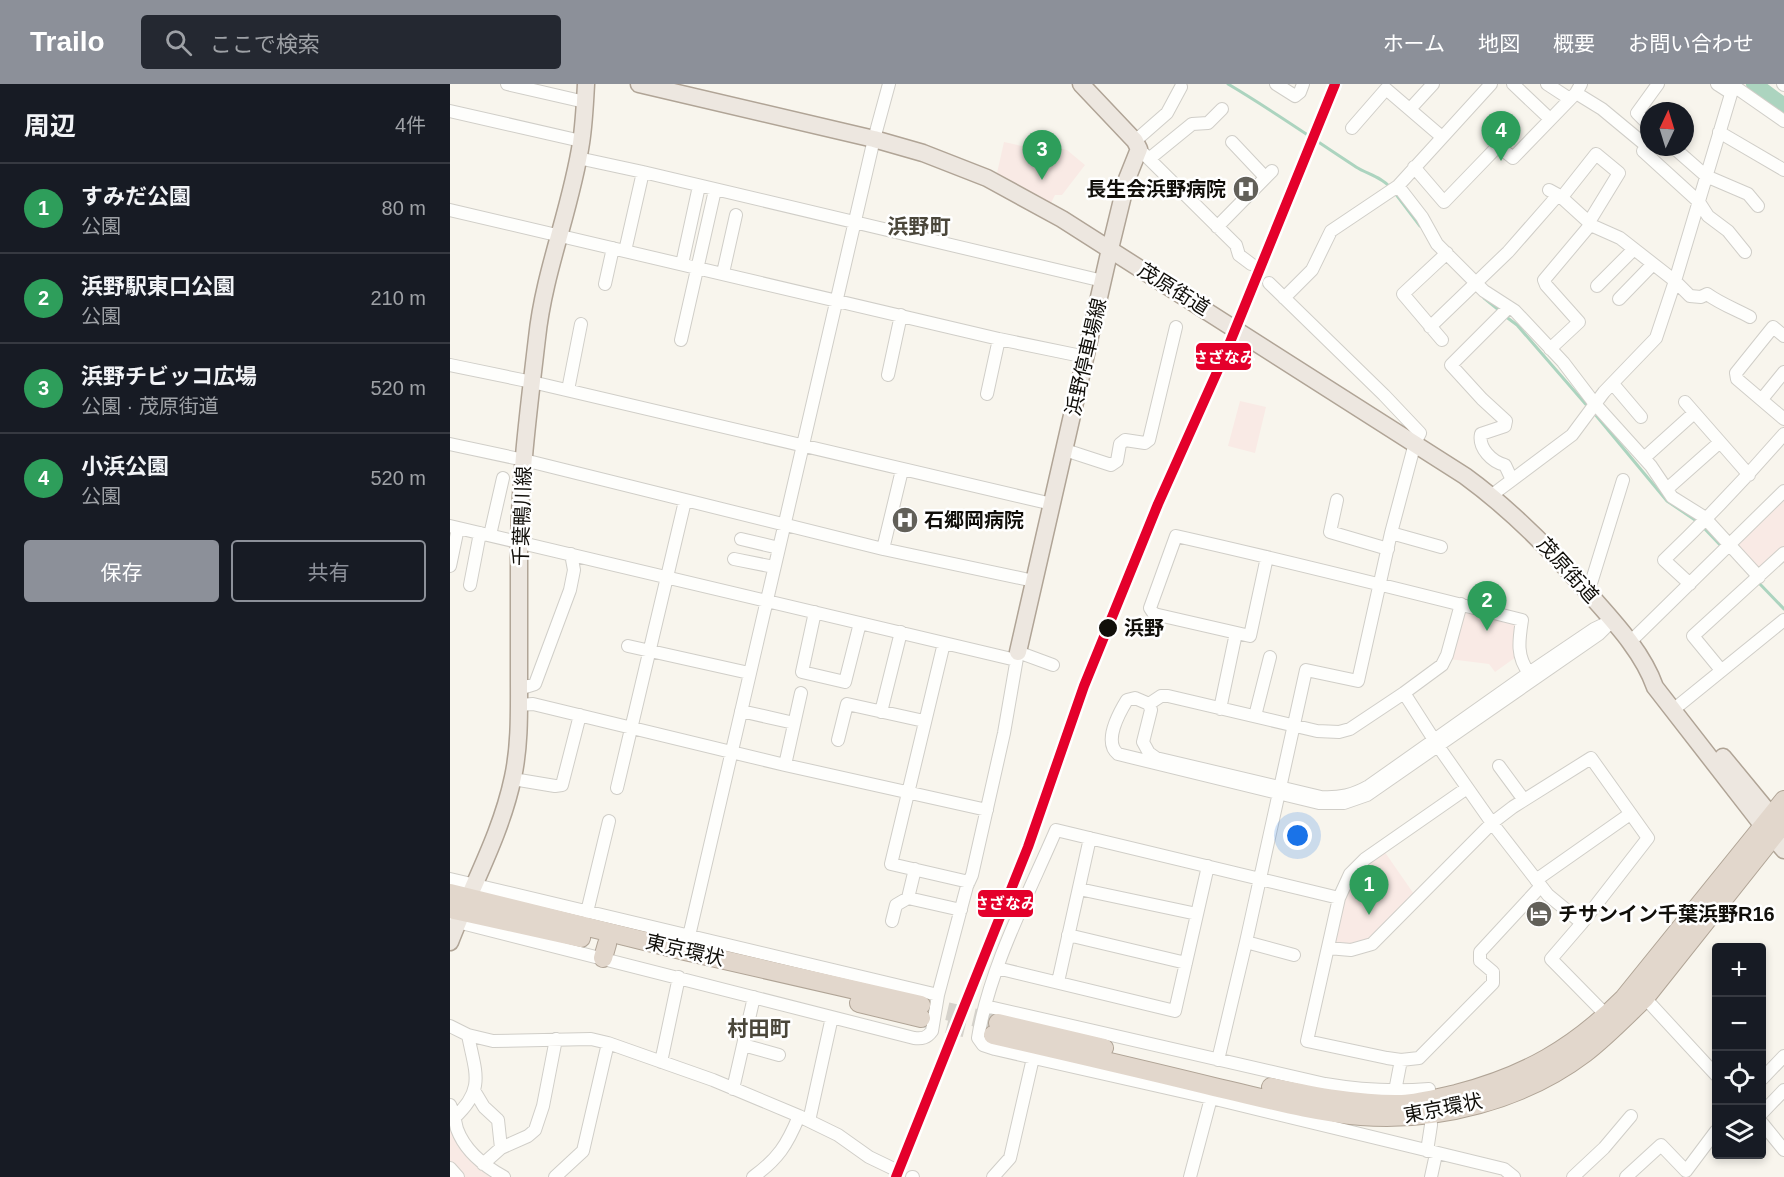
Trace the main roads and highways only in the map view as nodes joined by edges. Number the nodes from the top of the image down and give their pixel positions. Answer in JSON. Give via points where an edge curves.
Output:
{"nodes":[{"id":1,"x":586,"y":84,"type":"edge"},
{"id":2,"x":639,"y":84,"type":"edge"},
{"id":3,"x":1081,"y":84,"type":"edge"},
{"id":4,"x":680,"y":89,"type":"edge"},
{"id":5,"x":1110,"y":249,"type":"junction"},
{"id":6,"x":1017,"y":656,"type":"road end"},
{"id":7,"x":1778,"y":821,"type":"edge"},
{"id":8,"x":459,"y":905,"type":"edge"},
{"id":9,"x":450,"y":942,"type":"edge"},
{"id":10,"x":995,"y":1029,"type":"tunnel mouth"},
{"id":11,"x":1431,"y":1107,"type":"junction"}],
"edges":[{"from":1,"to":8,"type":"main road","name":"千葉鴨川線","via":[[578,158],[543,299],[532,382],[519,542],[519,697],[513,779],[496,834]]},
{"from":2,"to":4,"type":"main road","name":"茂原街道"},
{"from":3,"to":5,"type":"main road","name":"浜野停車場線","via":[[1141,150],[1127,179]]},
{"from":4,"to":5,"type":"main road","name":"茂原街道","via":[[923,153],[987,178]]},
{"from":5,"to":6,"type":"main road","name":"浜野停車場線"},
{"from":5,"to":7,"type":"main road","name":"茂原街道","via":[[1492,495],[1544,543],[1613,620],[1649,670],[1662,679],[1677,707]]},
{"from":7,"to":11,"type":"highway","name":"東京環状","via":[[1606,1016],[1529,1069]]},
{"from":7,"to":11,"type":"highway","name":"東京環状","via":[[1645,998],[1607,1035],[1539,1081],[1476,1104]]},
{"from":8,"to":8,"type":"highway","name":"東京環状","via":[[674,948],[921,1011],[605,951]]},
{"from":8,"to":9,"type":"main road","name":"千葉鴨川線"},
{"from":10,"to":11,"type":"highway","name":"東京環状","via":[[1303,1094]]}]}
